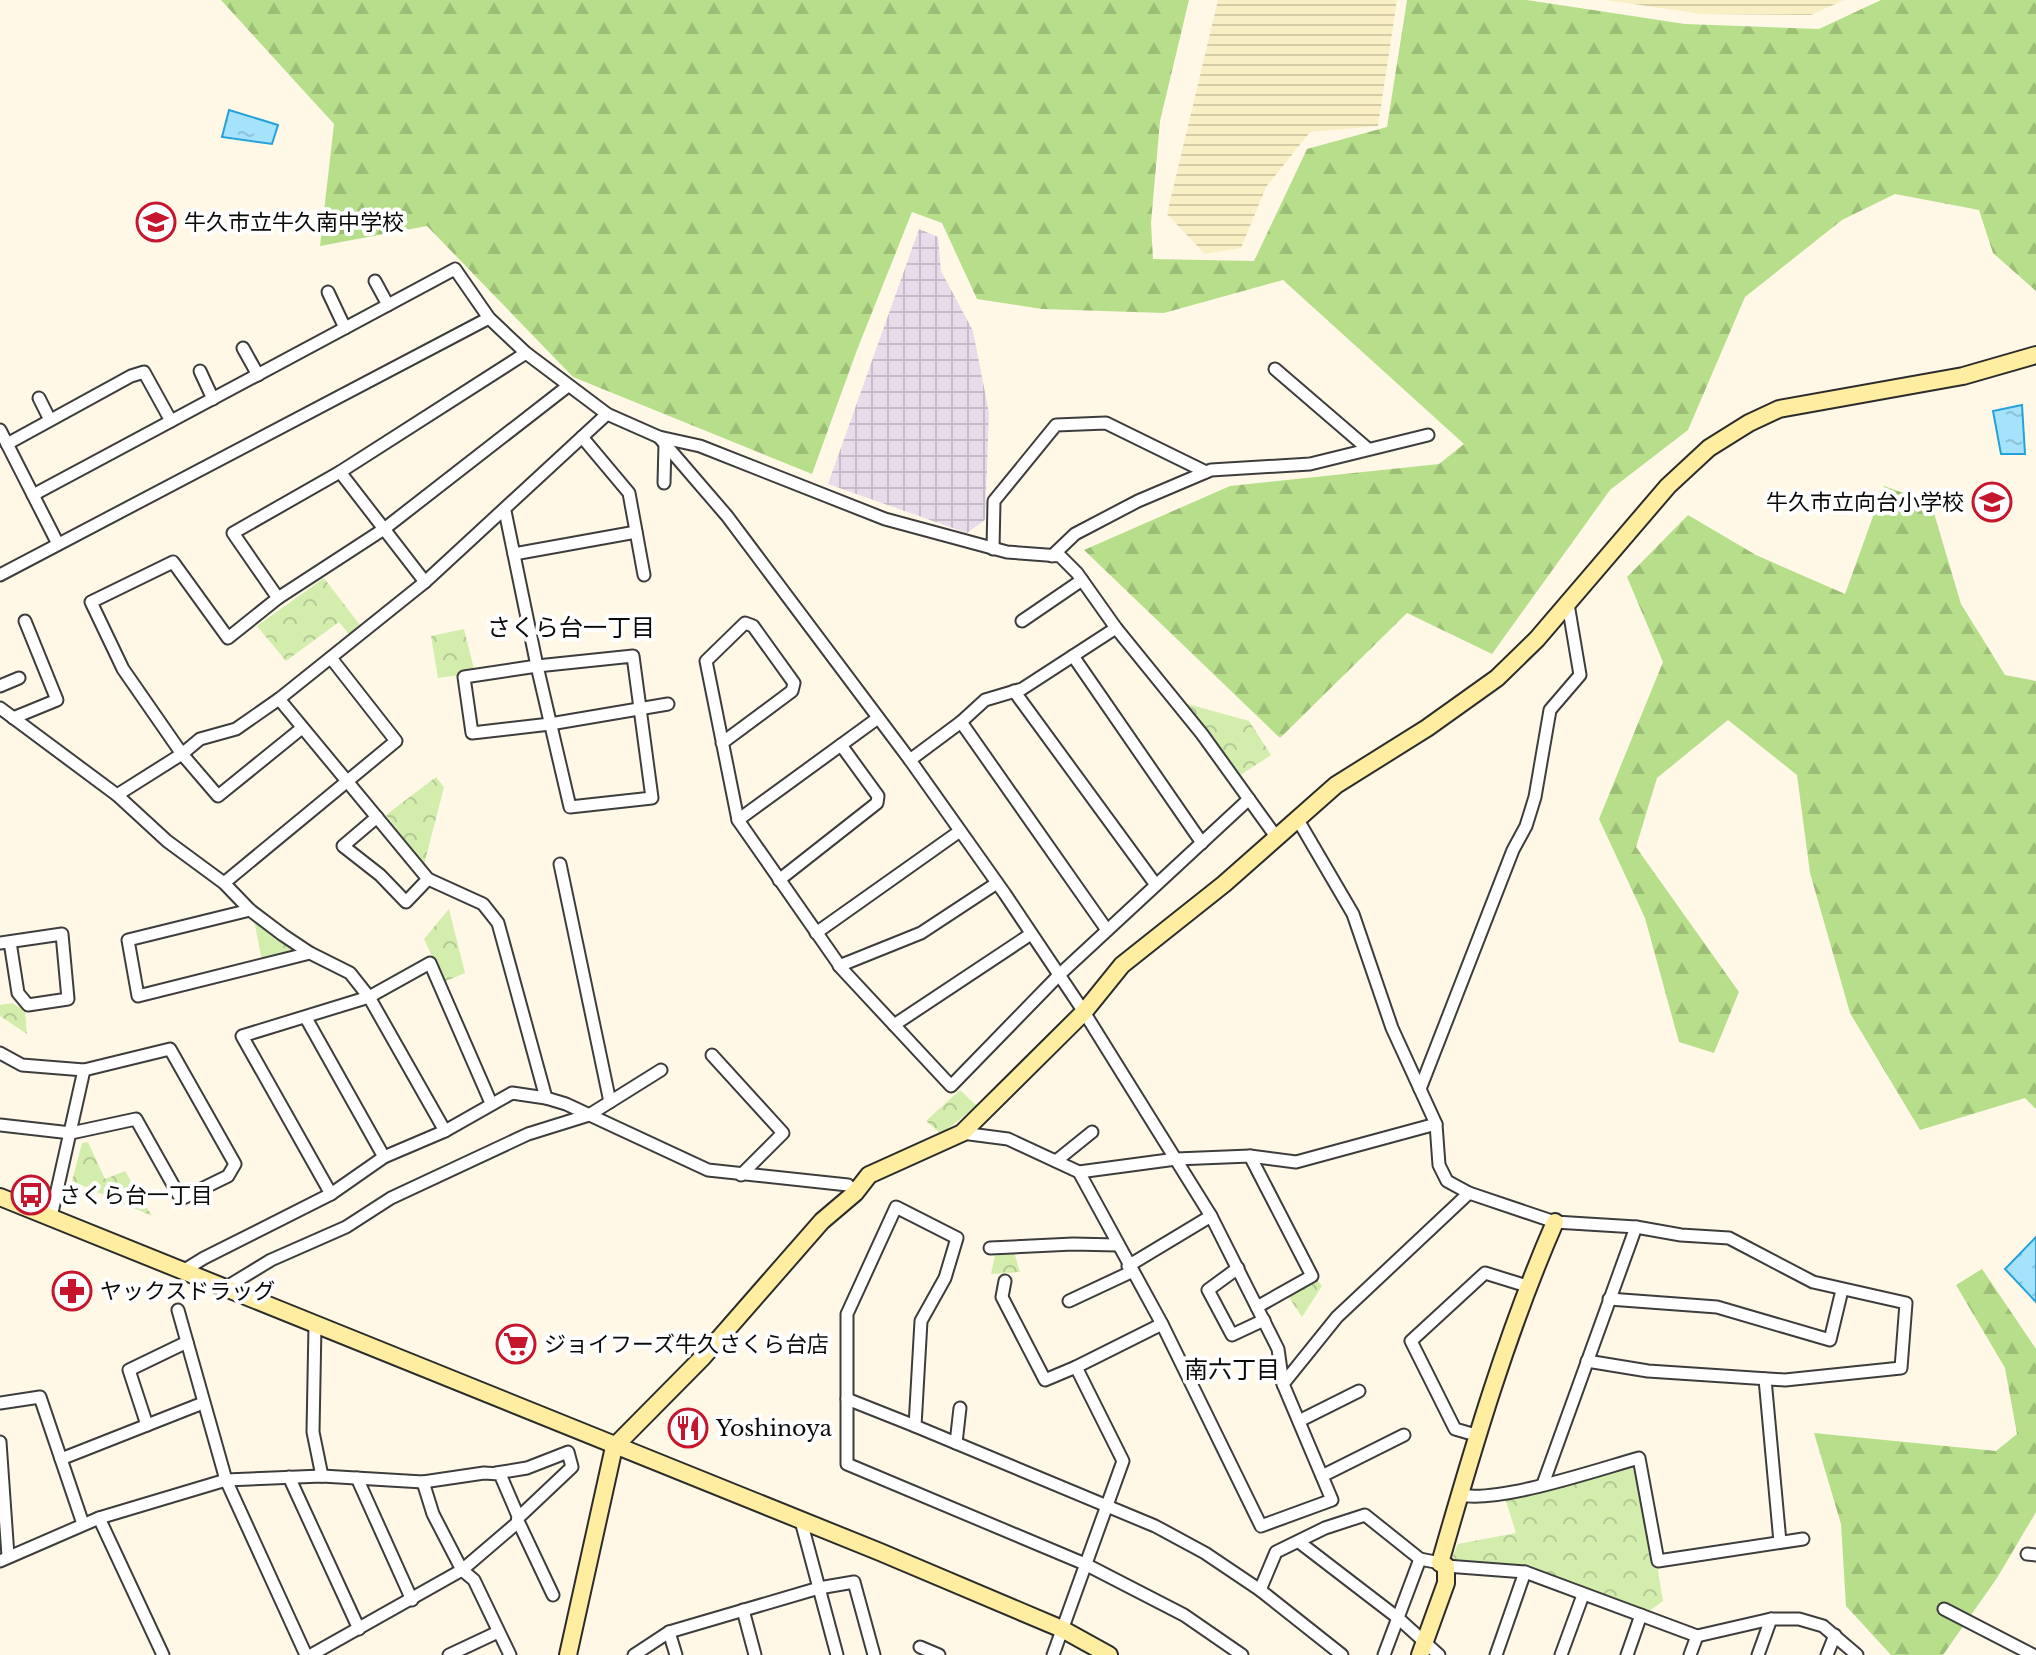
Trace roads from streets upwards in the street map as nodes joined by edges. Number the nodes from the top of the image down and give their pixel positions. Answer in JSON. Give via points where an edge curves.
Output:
{"nodes":[{"id":1,"x":375,"y":281,"type":"dead end"},
{"id":2,"x":328,"y":292,"type":"dead end"},
{"id":3,"x":388,"y":305,"type":"junction"},
{"id":4,"x":489,"y":318,"type":"junction"},
{"id":5,"x":345,"y":328,"type":"junction"},
{"id":6,"x":243,"y":348,"type":"dead end"},
{"id":7,"x":526,"y":353,"type":"junction"},
{"id":8,"x":2036,"y":355,"type":"edge"},
{"id":9,"x":1275,"y":369,"type":"dead end"},
{"id":10,"x":200,"y":371,"type":"dead end"},
{"id":11,"x":258,"y":375,"type":"junction"},
{"id":12,"x":568,"y":386,"type":"junction"},
{"id":13,"x":39,"y":398,"type":"dead end"},
{"id":14,"x":213,"y":399,"type":"junction"},
{"id":15,"x":607,"y":414,"type":"junction"},
{"id":16,"x":50,"y":420,"type":"junction"},
{"id":17,"x":171,"y":421,"type":"junction"},
{"id":18,"x":0,"y":430,"type":"edge"},
{"id":19,"x":1428,"y":435,"type":"dead end"},
{"id":20,"x":582,"y":437,"type":"junction"},
{"id":21,"x":662,"y":440,"type":"junction"},
{"id":22,"x":7,"y":444,"type":"junction"},
{"id":23,"x":1368,"y":449,"type":"junction"},
{"id":24,"x":340,"y":472,"type":"junction"},
{"id":25,"x":1206,"y":472,"type":"junction"},
{"id":26,"x":664,"y":483,"type":"dead end"},
{"id":27,"x":33,"y":495,"type":"junction"},
{"id":28,"x":505,"y":511,"type":"junction"},
{"id":29,"x":384,"y":529,"type":"junction"},
{"id":30,"x":636,"y":532,"type":"junction"},
{"id":31,"x":58,"y":544,"type":"junction"},
{"id":32,"x":993,"y":549,"type":"junction"},
{"id":33,"x":514,"y":554,"type":"junction"},
{"id":34,"x":1052,"y":556,"type":"junction"},
{"id":35,"x":0,"y":575,"type":"edge"},
{"id":36,"x":644,"y":575,"type":"dead end"},
{"id":37,"x":1082,"y":580,"type":"junction"},
{"id":38,"x":425,"y":582,"type":"junction"},
{"id":39,"x":278,"y":598,"type":"junction"},
{"id":40,"x":1568,"y":604,"type":"junction"},
{"id":41,"x":25,"y":621,"type":"dead end"},
{"id":42,"x":1022,"y":621,"type":"dead end"},
{"id":43,"x":1116,"y":628,"type":"junction"},
{"id":44,"x":1073,"y":656,"type":"junction"},
{"id":45,"x":331,"y":658,"type":"junction"},
{"id":46,"x":537,"y":666,"type":"junction"},
{"id":47,"x":19,"y":678,"type":"dead end"},
{"id":48,"x":0,"y":686,"type":"edge"},
{"id":49,"x":1014,"y":691,"type":"junction"},
{"id":50,"x":279,"y":699,"type":"junction"},
{"id":51,"x":668,"y":704,"type":"dead end"},
{"id":52,"x":0,"y":708,"type":"edge"},
{"id":53,"x":640,"y":710,"type":"junction"},
{"id":54,"x":13,"y":718,"type":"junction"},
{"id":55,"x":878,"y":718,"type":"junction"},
{"id":56,"x":961,"y":722,"type":"junction"},
{"id":57,"x":550,"y":724,"type":"junction"},
{"id":58,"x":302,"y":728,"type":"junction"},
{"id":59,"x":722,"y":743,"type":"junction"},
{"id":60,"x":841,"y":745,"type":"junction"},
{"id":61,"x":182,"y":754,"type":"junction"},
{"id":62,"x":910,"y":760,"type":"junction"},
{"id":63,"x":347,"y":782,"type":"junction"},
{"id":64,"x":117,"y":795,"type":"junction"},
{"id":65,"x":1249,"y":799,"type":"junction"},
{"id":66,"x":377,"y":817,"type":"junction"},
{"id":67,"x":738,"y":820,"type":"junction"},
{"id":68,"x":1298,"y":820,"type":"junction"},
{"id":69,"x":960,"y":831,"type":"junction"},
{"id":70,"x":1277,"y":838,"type":"junction"},
{"id":71,"x":1202,"y":843,"type":"junction"},
{"id":72,"x":560,"y":864,"type":"dead end"},
{"id":73,"x":428,"y":879,"type":"junction"},
{"id":74,"x":779,"y":880,"type":"junction"},
{"id":75,"x":224,"y":883,"type":"junction"},
{"id":76,"x":997,"y":883,"type":"junction"},
{"id":77,"x":1156,"y":885,"type":"junction"},
{"id":78,"x":250,"y":910,"type":"junction"},
{"id":79,"x":1107,"y":930,"type":"junction"},
{"id":80,"x":816,"y":933,"type":"junction"},
{"id":81,"x":1031,"y":934,"type":"junction"},
{"id":82,"x":5,"y":942,"type":"edge"},
{"id":83,"x":310,"y":953,"type":"junction"},
{"id":84,"x":839,"y":966,"type":"junction"},
{"id":85,"x":1059,"y":975,"type":"junction"},
{"id":86,"x":369,"y":997,"type":"junction"},
{"id":87,"x":1084,"y":1012,"type":"junction"},
{"id":88,"x":306,"y":1018,"type":"junction"},
{"id":89,"x":894,"y":1025,"type":"junction"},
{"id":90,"x":0,"y":1053,"type":"edge"},
{"id":91,"x":712,"y":1055,"type":"dead end"},
{"id":92,"x":84,"y":1070,"type":"junction"},
{"id":93,"x":661,"y":1070,"type":"dead end"},
{"id":94,"x":1420,"y":1089,"type":"junction"},
{"id":95,"x":546,"y":1098,"type":"junction"},
{"id":96,"x":610,"y":1102,"type":"junction"},
{"id":97,"x":491,"y":1103,"type":"junction"},
{"id":98,"x":589,"y":1115,"type":"junction"},
{"id":99,"x":1436,"y":1124,"type":"junction"},
{"id":100,"x":0,"y":1125,"type":"edge"},
{"id":101,"x":445,"y":1131,"type":"junction"},
{"id":102,"x":1092,"y":1132,"type":"dead end"},
{"id":103,"x":71,"y":1133,"type":"junction"},
{"id":104,"x":962,"y":1133,"type":"junction"},
{"id":105,"x":1250,"y":1156,"type":"junction"},
{"id":106,"x":384,"y":1157,"type":"junction"},
{"id":107,"x":1176,"y":1159,"type":"junction"},
{"id":108,"x":1056,"y":1161,"type":"junction"},
{"id":109,"x":1079,"y":1172,"type":"junction"},
{"id":110,"x":741,"y":1175,"type":"junction"},
{"id":111,"x":855,"y":1193,"type":"junction"},
{"id":112,"x":1469,"y":1193,"type":"junction"},
{"id":113,"x":331,"y":1194,"type":"junction"},
{"id":114,"x":0,"y":1197,"type":"edge"},
{"id":115,"x":1211,"y":1216,"type":"junction"},
{"id":116,"x":51,"y":1217,"type":"junction"},
{"id":117,"x":1555,"y":1222,"type":"junction"},
{"id":118,"x":1636,"y":1227,"type":"junction"},
{"id":119,"x":1117,"y":1245,"type":"junction"},
{"id":120,"x":990,"y":1248,"type":"dead end"},
{"id":121,"x":1238,"y":1268,"type":"junction"},
{"id":122,"x":1129,"y":1269,"type":"junction"},
{"id":123,"x":183,"y":1271,"type":"junction"},
{"id":124,"x":1005,"y":1281,"type":"dead end"},
{"id":125,"x":1527,"y":1286,"type":"junction"},
{"id":126,"x":225,"y":1288,"type":"junction"},
{"id":127,"x":1842,"y":1290,"type":"junction"},
{"id":128,"x":1609,"y":1299,"type":"junction"},
{"id":129,"x":1069,"y":1301,"type":"dead end"},
{"id":130,"x":1257,"y":1307,"type":"junction"},
{"id":131,"x":178,"y":1310,"type":"dead end"},
{"id":132,"x":1264,"y":1320,"type":"junction"},
{"id":133,"x":1162,"y":1324,"type":"junction"},
{"id":134,"x":315,"y":1325,"type":"junction"},
{"id":135,"x":187,"y":1342,"type":"junction"},
{"id":136,"x":1587,"y":1361,"type":"junction"},
{"id":137,"x":1076,"y":1367,"type":"junction"},
{"id":138,"x":1765,"y":1379,"type":"junction"},
{"id":139,"x":1283,"y":1384,"type":"junction"},
{"id":140,"x":1359,"y":1391,"type":"dead end"},
{"id":141,"x":847,"y":1399,"type":"junction"},
{"id":142,"x":0,"y":1403,"type":"edge"},
{"id":143,"x":203,"y":1403,"type":"junction"},
{"id":144,"x":960,"y":1408,"type":"dead end"},
{"id":145,"x":1299,"y":1421,"type":"junction"},
{"id":146,"x":147,"y":1425,"type":"junction"},
{"id":147,"x":915,"y":1426,"type":"junction"},
{"id":148,"x":1404,"y":1435,"type":"dead end"},
{"id":149,"x":1479,"y":1436,"type":"junction"},
{"id":150,"x":0,"y":1442,"type":"edge"},
{"id":151,"x":956,"y":1443,"type":"junction"},
{"id":152,"x":614,"y":1447,"type":"junction"},
{"id":153,"x":61,"y":1459,"type":"junction"},
{"id":154,"x":496,"y":1473,"type":"junction"},
{"id":155,"x":322,"y":1476,"type":"junction"},
{"id":156,"x":1322,"y":1476,"type":"junction"},
{"id":157,"x":289,"y":1477,"type":"junction"},
{"id":158,"x":357,"y":1478,"type":"junction"},
{"id":159,"x":226,"y":1480,"type":"junction"},
{"id":160,"x":423,"y":1482,"type":"junction"},
{"id":161,"x":1543,"y":1484,"type":"junction"},
{"id":162,"x":1460,"y":1495,"type":"junction"},
{"id":163,"x":1109,"y":1505,"type":"junction"},
{"id":164,"x":99,"y":1518,"type":"junction"},
{"id":165,"x":518,"y":1520,"type":"junction"},
{"id":166,"x":801,"y":1521,"type":"junction"},
{"id":167,"x":83,"y":1524,"type":"junction"},
{"id":168,"x":1803,"y":1539,"type":"dead end"},
{"id":169,"x":1299,"y":1542,"type":"junction"},
{"id":170,"x":1780,"y":1542,"type":"junction"},
{"id":171,"x":4,"y":1559,"type":"edge"},
{"id":172,"x":1420,"y":1559,"type":"junction"},
{"id":173,"x":1085,"y":1564,"type":"junction"},
{"id":174,"x":1443,"y":1565,"type":"junction"},
{"id":175,"x":462,"y":1570,"type":"junction"},
{"id":176,"x":1525,"y":1572,"type":"junction"},
{"id":177,"x":819,"y":1588,"type":"junction"},
{"id":178,"x":1260,"y":1590,"type":"junction"},
{"id":179,"x":553,"y":1595,"type":"dead end"},
{"id":180,"x":1583,"y":1595,"type":"junction"},
{"id":181,"x":412,"y":1600,"type":"junction"},
{"id":182,"x":1944,"y":1609,"type":"dead end"},
{"id":183,"x":743,"y":1610,"type":"junction"},
{"id":184,"x":1641,"y":1615,"type":"junction"},
{"id":185,"x":1398,"y":1618,"type":"junction"},
{"id":186,"x":1771,"y":1619,"type":"junction"},
{"id":187,"x":359,"y":1629,"type":"junction"},
{"id":188,"x":1062,"y":1629,"type":"junction"},
{"id":189,"x":498,"y":1632,"type":"junction"},
{"id":190,"x":669,"y":1632,"type":"junction"},
{"id":191,"x":1835,"y":1635,"type":"junction"},
{"id":192,"x":1697,"y":1636,"type":"junction"},
{"id":193,"x":920,"y":1647,"type":"dead end"},
{"id":194,"x":1422,"y":1648,"type":"edge"},
{"id":195,"x":163,"y":1655,"type":"edge"},
{"id":196,"x":308,"y":1655,"type":"edge"},
{"id":197,"x":449,"y":1655,"type":"edge"},
{"id":198,"x":510,"y":1655,"type":"edge"},
{"id":199,"x":568,"y":1655,"type":"edge"},
{"id":200,"x":634,"y":1655,"type":"edge"},
{"id":201,"x":676,"y":1655,"type":"edge"},
{"id":202,"x":755,"y":1655,"type":"edge"},
{"id":203,"x":837,"y":1655,"type":"edge"},
{"id":204,"x":874,"y":1655,"type":"edge"},
{"id":205,"x":939,"y":1655,"type":"edge"},
{"id":206,"x":1053,"y":1655,"type":"edge"},
{"id":207,"x":1109,"y":1655,"type":"edge"},
{"id":208,"x":1242,"y":1655,"type":"edge"},
{"id":209,"x":1342,"y":1655,"type":"edge"},
{"id":210,"x":1384,"y":1655,"type":"edge"},
{"id":211,"x":1439,"y":1655,"type":"edge"},
{"id":212,"x":1496,"y":1655,"type":"edge"},
{"id":213,"x":1561,"y":1655,"type":"edge"},
{"id":214,"x":1627,"y":1655,"type":"edge"},
{"id":215,"x":1690,"y":1655,"type":"edge"},
{"id":216,"x":1758,"y":1655,"type":"edge"},
{"id":217,"x":1827,"y":1655,"type":"edge"},
{"id":218,"x":1857,"y":1655,"type":"edge"},
{"id":219,"x":2033,"y":1655,"type":"edge"}],
"edges":[{"from":1,"to":3,"type":"street"},
{"from":2,"to":5,"type":"street"},
{"from":3,"to":4,"type":"street","via":[[455,269]]},
{"from":3,"to":5,"type":"street"},
{"from":4,"to":7,"type":"street"},
{"from":4,"to":31,"type":"street"},
{"from":5,"to":11,"type":"street"},
{"from":6,"to":11,"type":"street"},
{"from":7,"to":12,"type":"street"},
{"from":7,"to":24,"type":"street"},
{"from":8,"to":40,"type":"street","via":[[1963,376],[1779,409],[1749,423],[1709,448],[1668,486]]},
{"from":9,"to":23,"type":"street"},
{"from":10,"to":14,"type":"street"},
{"from":11,"to":14,"type":"street"},
{"from":12,"to":15,"type":"street"},
{"from":12,"to":29,"type":"street"},
{"from":13,"to":16,"type":"street"},
{"from":14,"to":17,"type":"street"},
{"from":15,"to":20,"type":"street"},
{"from":15,"to":21,"type":"street"},
{"from":16,"to":17,"type":"street","via":[[144,372]]},
{"from":16,"to":22,"type":"street"},
{"from":17,"to":27,"type":"street"},
{"from":18,"to":22,"type":"street"},
{"from":19,"to":23,"type":"street"},
{"from":20,"to":28,"type":"street"},
{"from":20,"to":30,"type":"street","via":[[629,493]]},
{"from":21,"to":26,"type":"street"},
{"from":21,"to":32,"type":"street","via":[[700,446],[885,519]]},
{"from":21,"to":55,"type":"street","via":[[727,516]]},
{"from":22,"to":27,"type":"street"},
{"from":23,"to":25,"type":"street","via":[[1310,464]]},
{"from":24,"to":29,"type":"street"},
{"from":24,"to":39,"type":"street","via":[[233,533]]},
{"from":25,"to":32,"type":"street","via":[[1106,423],[1056,425],[994,501]]},
{"from":25,"to":34,"type":"street","via":[[1075,534]]},
{"from":27,"to":31,"type":"street"},
{"from":28,"to":33,"type":"street"},
{"from":28,"to":38,"type":"street"},
{"from":29,"to":38,"type":"street"},
{"from":29,"to":39,"type":"street"},
{"from":30,"to":33,"type":"street"},
{"from":30,"to":36,"type":"street"},
{"from":31,"to":35,"type":"street"},
{"from":32,"to":34,"type":"street"},
{"from":33,"to":46,"type":"street"},
{"from":34,"to":37,"type":"street","via":[[1060,556]]},
{"from":37,"to":42,"type":"street"},
{"from":37,"to":43,"type":"street"},
{"from":38,"to":45,"type":"street"},
{"from":39,"to":61,"type":"street","via":[[228,638],[173,562],[91,602],[123,669]]},
{"from":40,"to":68,"type":"street","via":[[1497,678],[1336,785]]},
{"from":40,"to":94,"type":"street","via":[[1580,675],[1550,710],[1526,826]]},
{"from":41,"to":54,"type":"street","via":[[57,700]]},
{"from":43,"to":44,"type":"street"},
{"from":43,"to":65,"type":"street"},
{"from":44,"to":49,"type":"street"},
{"from":44,"to":71,"type":"street"},
{"from":45,"to":50,"type":"street"},
{"from":45,"to":63,"type":"street","via":[[396,741]]},
{"from":46,"to":53,"type":"street","via":[[633,656]]},
{"from":46,"to":57,"type":"street"},
{"from":46,"to":57,"type":"street","via":[[464,677],[472,733]]},
{"from":47,"to":48,"type":"street"},
{"from":49,"to":56,"type":"street","via":[[985,700]]},
{"from":49,"to":77,"type":"street"},
{"from":50,"to":58,"type":"street"},
{"from":50,"to":61,"type":"street","via":[[236,729],[200,739]]},
{"from":51,"to":53,"type":"street"},
{"from":52,"to":54,"type":"street"},
{"from":53,"to":57,"type":"street"},
{"from":53,"to":57,"type":"street","via":[[652,798],[570,807]]},
{"from":54,"to":64,"type":"street"},
{"from":55,"to":60,"type":"street"},
{"from":55,"to":62,"type":"street"},
{"from":56,"to":62,"type":"street"},
{"from":56,"to":79,"type":"street"},
{"from":58,"to":61,"type":"street","via":[[218,796]]},
{"from":58,"to":63,"type":"street"},
{"from":59,"to":59,"type":"street","via":[[706,661],[745,623],[753,626],[794,683],[792,691]]},
{"from":59,"to":67,"type":"street"},
{"from":60,"to":67,"type":"street"},
{"from":60,"to":74,"type":"street","via":[[878,796],[877,803]]},
{"from":61,"to":64,"type":"street"},
{"from":62,"to":69,"type":"street"},
{"from":63,"to":66,"type":"street"},
{"from":63,"to":75,"type":"street"},
{"from":64,"to":75,"type":"street"},
{"from":65,"to":70,"type":"street"},
{"from":65,"to":71,"type":"street"},
{"from":66,"to":73,"type":"street"},
{"from":66,"to":73,"type":"street","via":[[343,846],[406,902]]},
{"from":67,"to":74,"type":"street"},
{"from":68,"to":70,"type":"street"},
{"from":68,"to":94,"type":"street","via":[[1353,914],[1392,1028]]},
{"from":69,"to":76,"type":"street"},
{"from":69,"to":80,"type":"street"},
{"from":70,"to":87,"type":"street","via":[[1122,965]]},
{"from":71,"to":77,"type":"street"},
{"from":72,"to":96,"type":"street"},
{"from":73,"to":95,"type":"street","via":[[483,904],[498,923]]},
{"from":74,"to":80,"type":"street"},
{"from":75,"to":78,"type":"street"},
{"from":76,"to":81,"type":"street"},
{"from":76,"to":84,"type":"street","via":[[921,933]]},
{"from":77,"to":79,"type":"street"},
{"from":78,"to":83,"type":"street"},
{"from":78,"to":83,"type":"street","via":[[128,940],[138,996]]},
{"from":79,"to":85,"type":"street"},
{"from":80,"to":84,"type":"street"},
{"from":81,"to":85,"type":"street"},
{"from":81,"to":89,"type":"street"},
{"from":82,"to":82,"type":"street","via":[[62,934],[68,999],[28,1005],[18,993]]},
{"from":83,"to":86,"type":"street","via":[[350,973]]},
{"from":84,"to":89,"type":"street"},
{"from":85,"to":87,"type":"street"},
{"from":85,"to":89,"type":"street","via":[[951,1086]]},
{"from":86,"to":88,"type":"street"},
{"from":86,"to":97,"type":"street","via":[[430,963]]},
{"from":86,"to":101,"type":"street"},
{"from":87,"to":104,"type":"street"},
{"from":87,"to":107,"type":"street"},
{"from":88,"to":106,"type":"street"},
{"from":88,"to":113,"type":"street","via":[[242,1036]]},
{"from":90,"to":92,"type":"street","via":[[22,1065]]},
{"from":91,"to":110,"type":"street","via":[[783,1133]]},
{"from":92,"to":103,"type":"street"},
{"from":92,"to":103,"type":"street","via":[[170,1049],[235,1164],[228,1176],[181,1199],[136,1119]]},
{"from":93,"to":96,"type":"street"},
{"from":94,"to":99,"type":"street"},
{"from":95,"to":97,"type":"street","via":[[512,1093]]},
{"from":95,"to":98,"type":"street"},
{"from":96,"to":98,"type":"street"},
{"from":97,"to":101,"type":"street"},
{"from":98,"to":110,"type":"street","via":[[708,1170]]},
{"from":98,"to":126,"type":"street","via":[[528,1134],[391,1198],[346,1227],[271,1260]]},
{"from":99,"to":105,"type":"street","via":[[1296,1162]]},
{"from":99,"to":112,"type":"street","via":[[1439,1165],[1447,1181]]},
{"from":100,"to":103,"type":"street"},
{"from":101,"to":106,"type":"street"},
{"from":102,"to":108,"type":"street"},
{"from":103,"to":116,"type":"street"},
{"from":104,"to":108,"type":"street","via":[[1008,1139]]},
{"from":104,"to":111,"type":"street","via":[[869,1175]]},
{"from":105,"to":107,"type":"street"},
{"from":105,"to":130,"type":"street","via":[[1312,1276]]},
{"from":106,"to":113,"type":"street"},
{"from":107,"to":109,"type":"street"},
{"from":107,"to":115,"type":"street"},
{"from":108,"to":109,"type":"street"},
{"from":109,"to":119,"type":"street"},
{"from":110,"to":111,"type":"street","via":[[848,1185]]},
{"from":111,"to":152,"type":"street","via":[[822,1221],[703,1357]]},
{"from":112,"to":117,"type":"street"},
{"from":112,"to":139,"type":"street","via":[[1337,1317]]},
{"from":113,"to":123,"type":"street"},
{"from":114,"to":116,"type":"street"},
{"from":115,"to":121,"type":"street"},
{"from":115,"to":122,"type":"street"},
{"from":116,"to":123,"type":"street"},
{"from":117,"to":118,"type":"street"},
{"from":117,"to":125,"type":"street"},
{"from":118,"to":127,"type":"street","via":[[1729,1238],[1813,1282]]},
{"from":118,"to":128,"type":"street"},
{"from":119,"to":120,"type":"street"},
{"from":119,"to":122,"type":"street"},
{"from":121,"to":130,"type":"street"},
{"from":121,"to":132,"type":"street","via":[[1208,1290],[1232,1335]]},
{"from":122,"to":129,"type":"street"},
{"from":122,"to":133,"type":"street"},
{"from":123,"to":126,"type":"street"},
{"from":124,"to":137,"type":"street","via":[[1002,1297],[1045,1380]]},
{"from":125,"to":149,"type":"street"},
{"from":125,"to":149,"type":"street","via":[[1485,1273],[1411,1341],[1455,1429]]},
{"from":126,"to":134,"type":"street"},
{"from":127,"to":128,"type":"street","via":[[1830,1340],[1717,1307]]},
{"from":127,"to":138,"type":"street","via":[[1906,1303],[1901,1368]]},
{"from":128,"to":136,"type":"street"},
{"from":130,"to":132,"type":"street"},
{"from":131,"to":135,"type":"street"},
{"from":132,"to":139,"type":"street","via":[[1278,1349]]},
{"from":133,"to":137,"type":"street"},
{"from":133,"to":156,"type":"street","via":[[1261,1526],[1332,1500]]},
{"from":134,"to":152,"type":"street"},
{"from":134,"to":155,"type":"street","via":[[313,1432]]},
{"from":135,"to":143,"type":"street"},
{"from":135,"to":146,"type":"street","via":[[129,1370]]},
{"from":136,"to":138,"type":"street"},
{"from":136,"to":161,"type":"street"},
{"from":137,"to":163,"type":"street","via":[[1123,1461]]},
{"from":138,"to":170,"type":"street"},
{"from":139,"to":145,"type":"street"},
{"from":140,"to":145,"type":"street"},
{"from":141,"to":147,"type":"street"},
{"from":141,"to":147,"type":"street","via":[[847,1314],[896,1207],[957,1238],[945,1278],[921,1321]]},
{"from":141,"to":173,"type":"street","via":[[847,1464]]},
{"from":142,"to":153,"type":"street","via":[[40,1397]]},
{"from":143,"to":146,"type":"street"},
{"from":143,"to":159,"type":"street"},
{"from":144,"to":151,"type":"street"},
{"from":145,"to":156,"type":"street"},
{"from":146,"to":153,"type":"street"},
{"from":147,"to":151,"type":"street"},
{"from":148,"to":156,"type":"street"},
{"from":149,"to":162,"type":"street"},
{"from":150,"to":171,"type":"street"},
{"from":151,"to":163,"type":"street"},
{"from":152,"to":166,"type":"street"},
{"from":152,"to":199,"type":"street"},
{"from":153,"to":167,"type":"street"},
{"from":154,"to":160,"type":"street"},
{"from":154,"to":165,"type":"street","via":[[503,1477]]},
{"from":154,"to":165,"type":"street","via":[[568,1452],[572,1467]]},
{"from":155,"to":157,"type":"street"},
{"from":155,"to":158,"type":"street"},
{"from":157,"to":159,"type":"street"},
{"from":157,"to":187,"type":"street"},
{"from":158,"to":160,"type":"street"},
{"from":158,"to":181,"type":"street"},
{"from":159,"to":164,"type":"street"},
{"from":159,"to":196,"type":"street"},
{"from":160,"to":175,"type":"street"},
{"from":161,"to":162,"type":"street","via":[[1475,1498]]},
{"from":161,"to":170,"type":"street","via":[[1639,1458],[1658,1561]]},
{"from":162,"to":174,"type":"street"},
{"from":163,"to":173,"type":"street"},
{"from":163,"to":178,"type":"street","via":[[1205,1553]]},
{"from":164,"to":167,"type":"street"},
{"from":164,"to":195,"type":"street"},
{"from":165,"to":175,"type":"street"},
{"from":165,"to":179,"type":"street"},
{"from":166,"to":177,"type":"street"},
{"from":166,"to":188,"type":"street"},
{"from":167,"to":171,"type":"street"},
{"from":168,"to":170,"type":"street"},
{"from":169,"to":172,"type":"street","via":[[1365,1515]]},
{"from":169,"to":178,"type":"street","via":[[1276,1552]]},
{"from":169,"to":185,"type":"street"},
{"from":172,"to":174,"type":"street"},
{"from":172,"to":185,"type":"street"},
{"from":173,"to":188,"type":"street"},
{"from":173,"to":208,"type":"street","via":[[1184,1615]]},
{"from":174,"to":176,"type":"street"},
{"from":174,"to":194,"type":"street","via":[[1446,1583]]},
{"from":175,"to":181,"type":"street"},
{"from":175,"to":189,"type":"street","via":[[474,1580]]},
{"from":176,"to":180,"type":"street"},
{"from":176,"to":212,"type":"street"},
{"from":177,"to":183,"type":"street"},
{"from":177,"to":203,"type":"street"},
{"from":177,"to":204,"type":"street","via":[[854,1582]]},
{"from":178,"to":209,"type":"street"},
{"from":180,"to":184,"type":"street"},
{"from":180,"to":213,"type":"street"},
{"from":181,"to":187,"type":"street"},
{"from":182,"to":219,"type":"street"},
{"from":183,"to":190,"type":"street"},
{"from":183,"to":202,"type":"street"},
{"from":184,"to":192,"type":"street"},
{"from":184,"to":214,"type":"street"},
{"from":185,"to":194,"type":"street"},
{"from":185,"to":210,"type":"street"},
{"from":186,"to":191,"type":"street","via":[[1799,1619]]},
{"from":186,"to":192,"type":"street"},
{"from":186,"to":216,"type":"street"},
{"from":187,"to":196,"type":"street"},
{"from":188,"to":206,"type":"street"},
{"from":188,"to":207,"type":"street"},
{"from":189,"to":197,"type":"street"},
{"from":189,"to":198,"type":"street"},
{"from":190,"to":200,"type":"street"},
{"from":190,"to":201,"type":"street"},
{"from":191,"to":217,"type":"street"},
{"from":191,"to":218,"type":"street"},
{"from":192,"to":215,"type":"street"},
{"from":193,"to":205,"type":"street"},
{"from":194,"to":211,"type":"street"}]}
